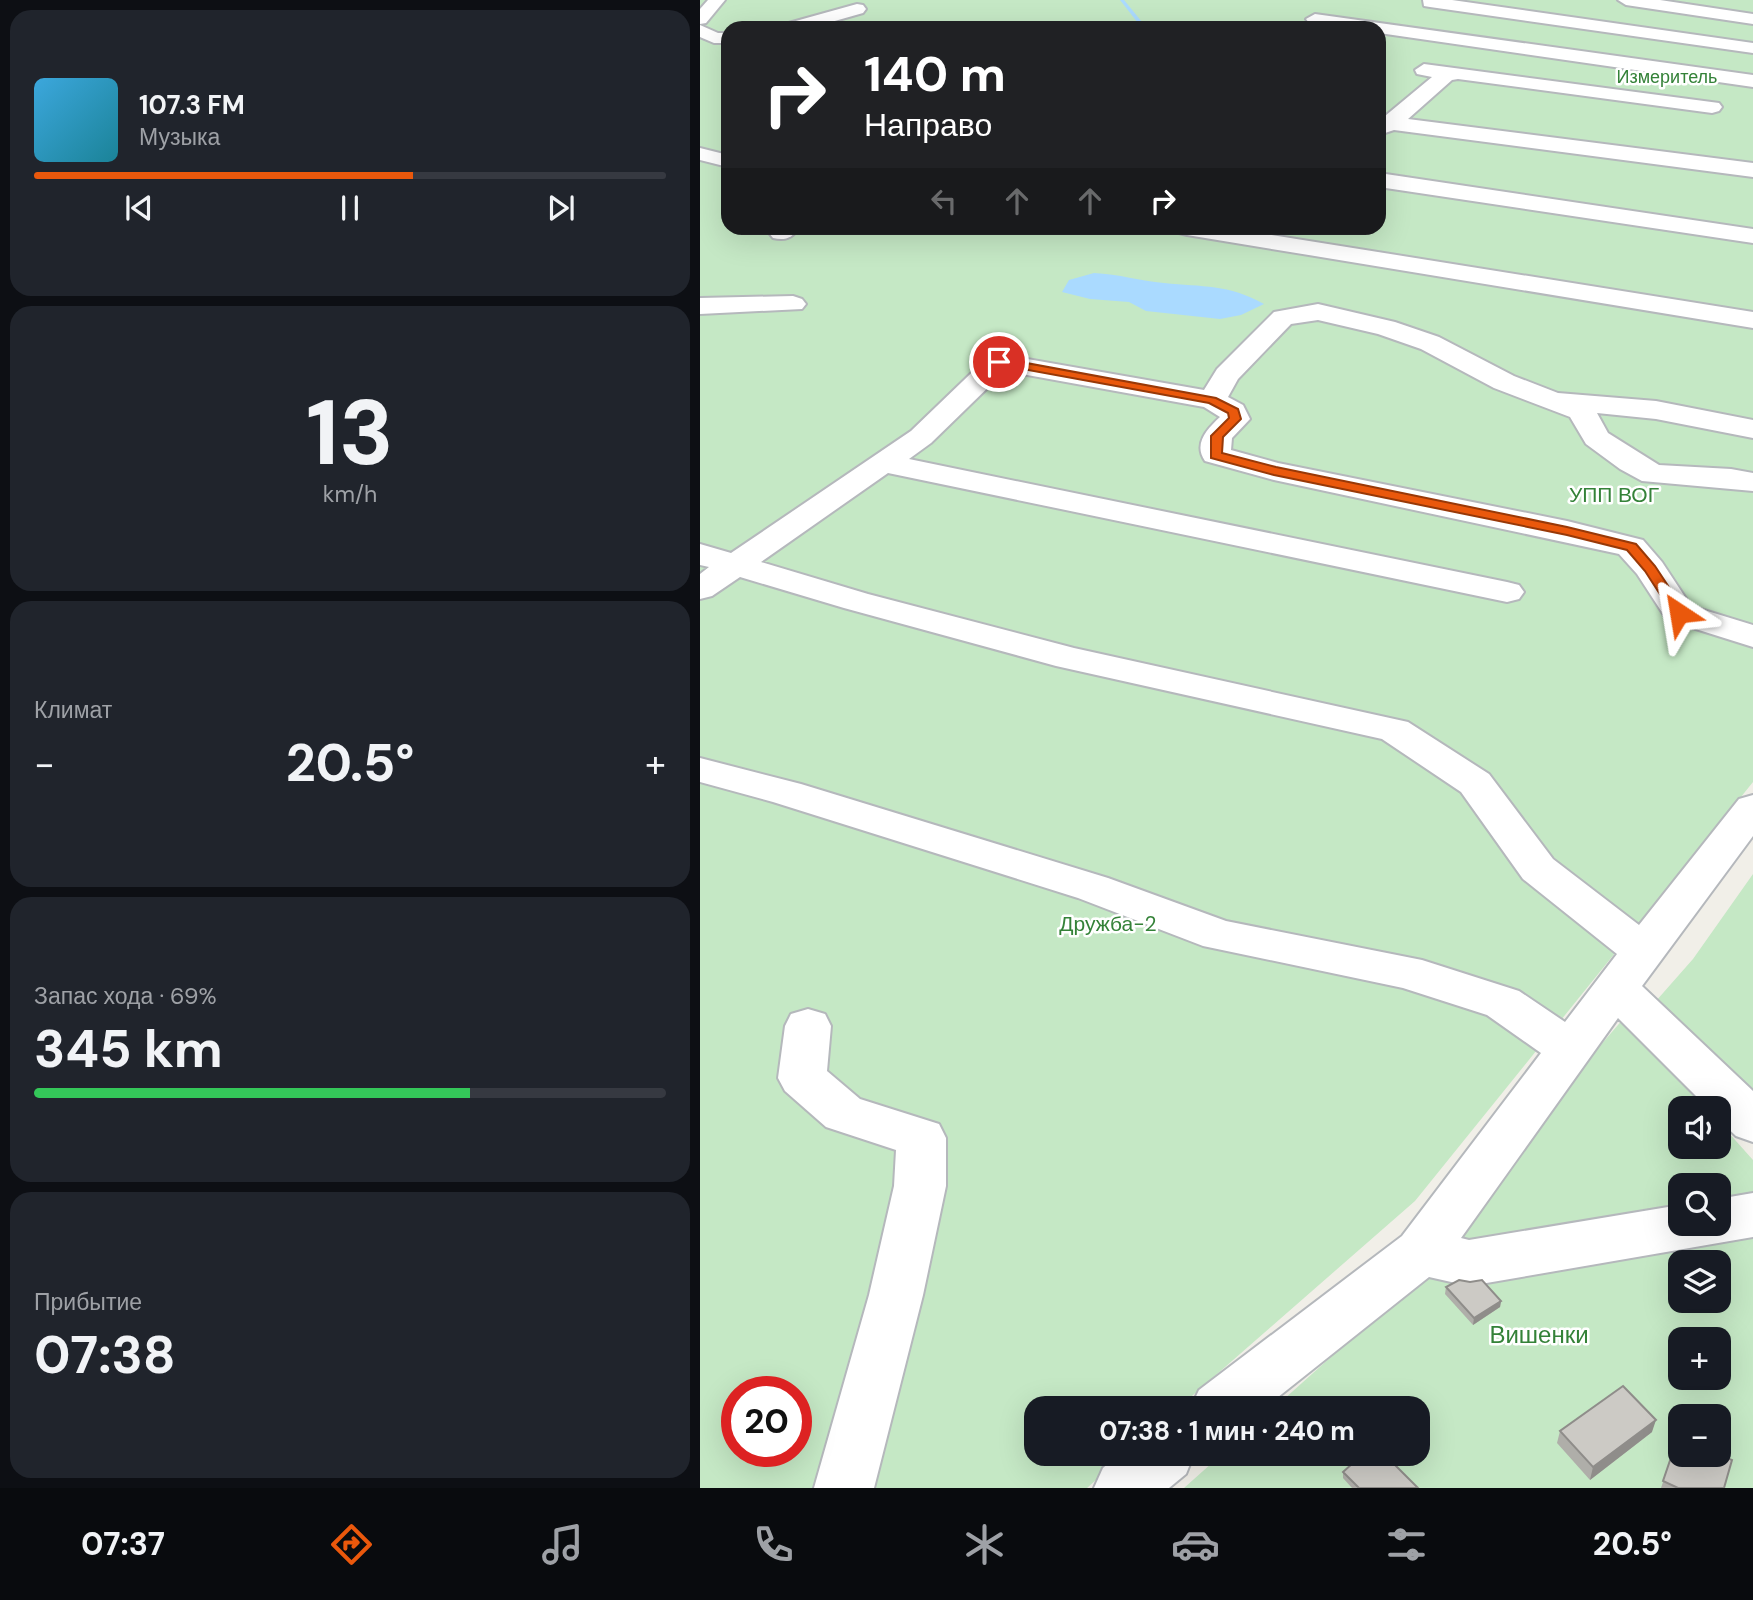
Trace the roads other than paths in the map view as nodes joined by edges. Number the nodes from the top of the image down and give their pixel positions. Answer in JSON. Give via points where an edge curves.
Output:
{"nodes":[{"id":1,"x":717,"y":0,"type":"edge"},
{"id":2,"x":1411,"y":0,"type":"edge"},
{"id":3,"x":1626,"y":0,"type":"edge"},
{"id":4,"x":1432,"y":1,"type":"edge"},
{"id":5,"x":857,"y":9,"type":"dead end"},
{"id":6,"x":700,"y":19,"type":"edge"},
{"id":7,"x":1315,"y":19,"type":"dead end"},
{"id":8,"x":1753,"y":19,"type":"edge"},
{"id":9,"x":815,"y":21,"type":"edge"},
{"id":10,"x":1330,"y":21,"type":"edge"},
{"id":11,"x":1386,"y":28,"type":"edge"},
{"id":12,"x":700,"y":30,"type":"edge"},
{"id":13,"x":721,"y":38,"type":"edge"},
{"id":14,"x":1753,"y":48,"type":"edge"},
{"id":15,"x":1424,"y":70,"type":"dead end"},
{"id":16,"x":1446,"y":75,"type":"junction"},
{"id":17,"x":1753,"y":81,"type":"edge"},
{"id":18,"x":1712,"y":107,"type":"dead end"},
{"id":19,"x":1386,"y":125,"type":"edge"},
{"id":20,"x":1386,"y":126,"type":"edge"},
{"id":21,"x":700,"y":154,"type":"edge"},
{"id":22,"x":721,"y":159,"type":"edge"},
{"id":23,"x":1753,"y":170,"type":"edge"},
{"id":24,"x":1386,"y":181,"type":"edge"},
{"id":25,"x":1230,"y":235,"type":"edge"},
{"id":26,"x":1753,"y":236,"type":"edge"},
{"id":27,"x":793,"y":304,"type":"dead end"},
{"id":28,"x":700,"y":306,"type":"edge"},
{"id":29,"x":1753,"y":320,"type":"edge"},
{"id":30,"x":1212,"y":400,"type":"junction"},
{"id":31,"x":1553,"y":401,"type":"junction"},
{"id":32,"x":1753,"y":429,"type":"edge"},
{"id":33,"x":883,"y":463,"type":"junction"},
{"id":34,"x":1753,"y":482,"type":"edge"},
{"id":35,"x":717,"y":560,"type":"edge"},
{"id":36,"x":700,"y":589,"type":"edge"},
{"id":37,"x":1507,"y":592,"type":"dead end"},
{"id":38,"x":1753,"y":636,"type":"edge"},
{"id":39,"x":700,"y":771,"type":"edge"},
{"id":40,"x":1753,"y":808,"type":"edge"},
{"id":41,"x":1629,"y":969,"type":"junction"},
{"id":42,"x":808,"y":1026,"type":"dead end"},
{"id":43,"x":1570,"y":1049,"type":"junction"},
{"id":44,"x":1753,"y":1122,"type":"edge"},
{"id":45,"x":1753,"y":1215,"type":"edge"},
{"id":46,"x":1731,"y":1219,"type":"edge"},
{"id":47,"x":1668,"y":1229,"type":"edge"},
{"id":48,"x":1421,"y":1252,"type":"junction"},
{"id":49,"x":1236,"y":1396,"type":"edge"},
{"id":50,"x":1151,"y":1466,"type":"edge"},
{"id":51,"x":844,"y":1488,"type":"edge"},
{"id":52,"x":1124,"y":1488,"type":"edge"}],
"edges":[{"from":1,"to":6,"type":"lane"},
{"from":2,"to":4,"type":"lane"},
{"from":3,"to":8,"type":"lane"},
{"from":4,"to":14,"type":"lane"},
{"from":5,"to":9,"type":"lane"},
{"from":7,"to":10,"type":"lane"},
{"from":11,"to":17,"type":"lane"},
{"from":12,"to":13,"type":"lane"},
{"from":15,"to":16,"type":"lane"},
{"from":16,"to":18,"type":"lane"},
{"from":16,"to":19,"type":"lane"},
{"from":20,"to":23,"type":"lane"},
{"from":21,"to":22,"type":"lane"},
{"from":24,"to":26,"type":"lane"},
{"from":25,"to":29,"type":"lane"},
{"from":27,"to":28,"type":"lane"},
{"from":30,"to":31,"type":"lane","via":[[1227,375],[1283,318],[1318,312],[1430,342],[1504,382]]},
{"from":30,"to":33,"type":"lane","via":[[999,362],[921,437]]},
{"from":30,"to":38,"type":"lane","via":[[1233,411],[1235,419],[1217,436],[1216,455],[1631,547],[1679,613]]},
{"from":31,"to":32,"type":"lane","via":[[1656,411]]},
{"from":31,"to":34,"type":"lane","via":[[1581,411],[1596,438],[1653,474]]},
{"from":33,"to":35,"type":"lane"},
{"from":33,"to":37,"type":"lane"},
{"from":35,"to":36,"type":"lane"},
{"from":35,"to":41,"type":"lane","via":[[1069,658],[1395,730],[1475,783],[1538,869]]},
{"from":39,"to":43,"type":"lane","via":[[787,793],[1093,888],[1219,935],[1418,976],[1503,1003]]},
{"from":40,"to":41,"type":"lane"},
{"from":41,"to":43,"type":"lane"},
{"from":41,"to":44,"type":"lane"},
{"from":42,"to":51,"type":"lane","via":[[802,1077],[843,1113],[921,1138],[920,1186],[897,1295]]},
{"from":43,"to":48,"type":"lane"},
{"from":45,"to":46,"type":"lane"},
{"from":47,"to":48,"type":"lane","via":[[1469,1263]]},
{"from":48,"to":49,"type":"lane"},
{"from":50,"to":52,"type":"lane"}]}
